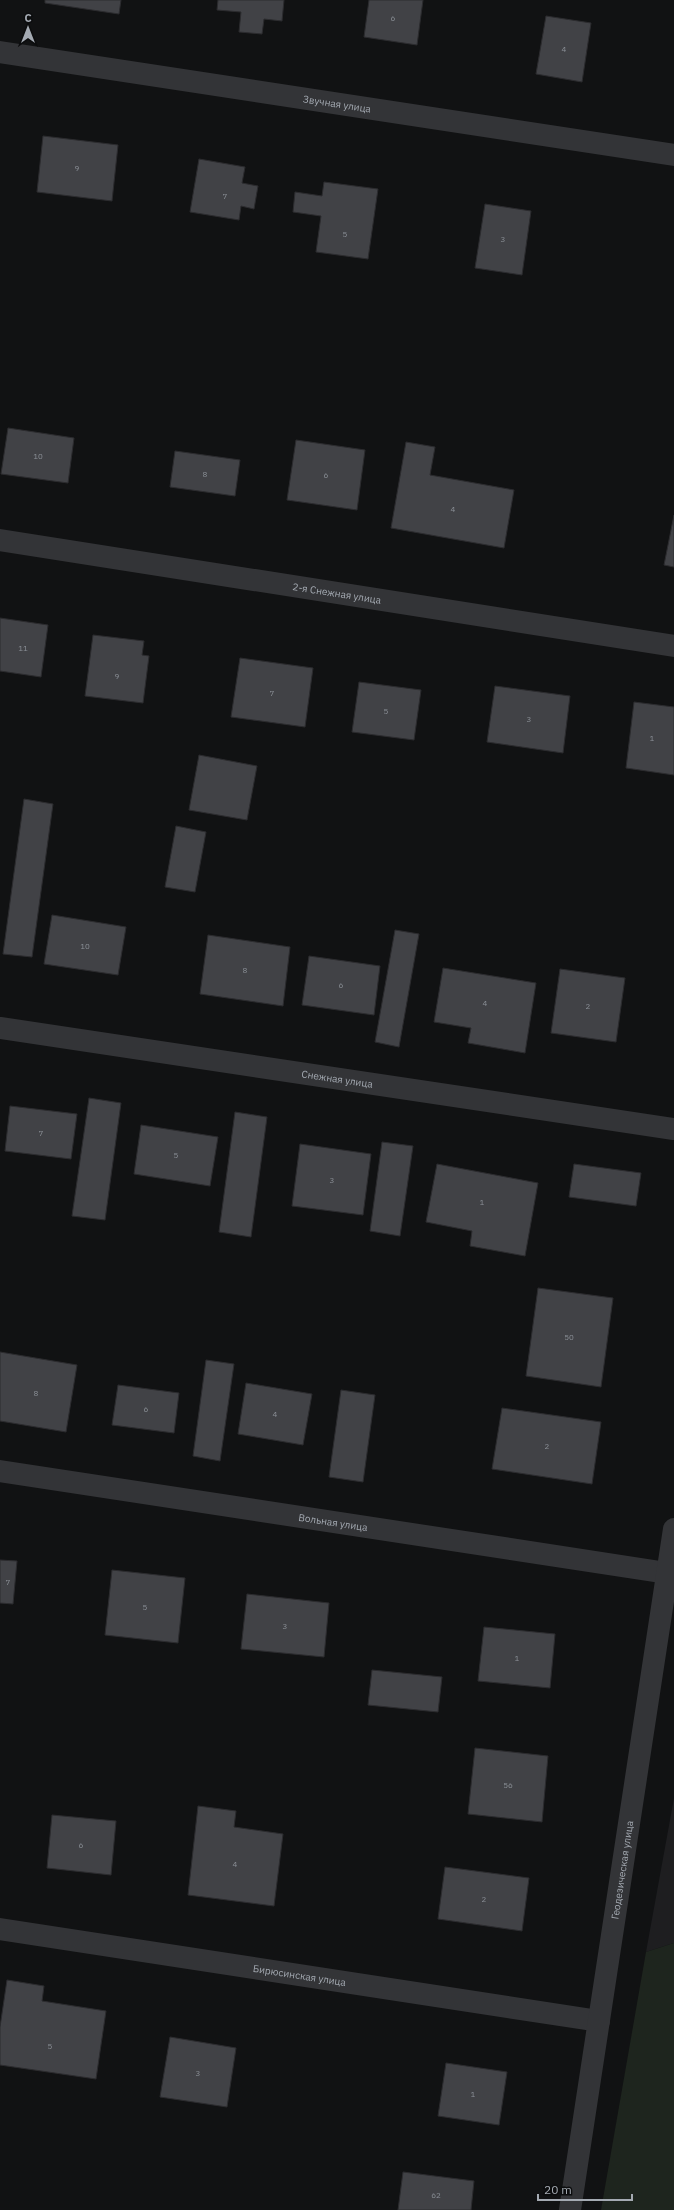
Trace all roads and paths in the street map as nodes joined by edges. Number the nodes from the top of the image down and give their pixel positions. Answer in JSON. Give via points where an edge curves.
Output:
{"nodes":[{"id":1,"x":0,"y":52,"type":"edge"},
{"id":2,"x":674,"y":155,"type":"edge"},
{"id":3,"x":0,"y":540,"type":"edge"},
{"id":4,"x":674,"y":646,"type":"edge"},
{"id":5,"x":0,"y":1028,"type":"edge"},
{"id":6,"x":674,"y":1129,"type":"edge"},
{"id":7,"x":0,"y":1471,"type":"edge"},
{"id":8,"x":674,"y":1529,"type":"edge"},
{"id":9,"x":667,"y":1574,"type":"junction"},
{"id":10,"x":0,"y":1929,"type":"edge"},
{"id":11,"x":599,"y":2021,"type":"junction"},
{"id":12,"x":570,"y":2210,"type":"edge"}],
"edges":[{"from":1,"to":2,"type":"street","name":"Звучная улица"},
{"from":3,"to":4,"type":"street","name":"2-я Снежная улица"},
{"from":5,"to":6,"type":"street","name":"Снежная улица"},
{"from":7,"to":9,"type":"street","name":"Вольная улица"},
{"from":8,"to":9,"type":"street","name":"Геодезическая улица"},
{"from":9,"to":11,"type":"street","name":"Геодезическая улица"},
{"from":10,"to":11,"type":"street","name":"Бирюсинская улица"},
{"from":11,"to":12,"type":"street","name":"Геодезическая улица"}]}
